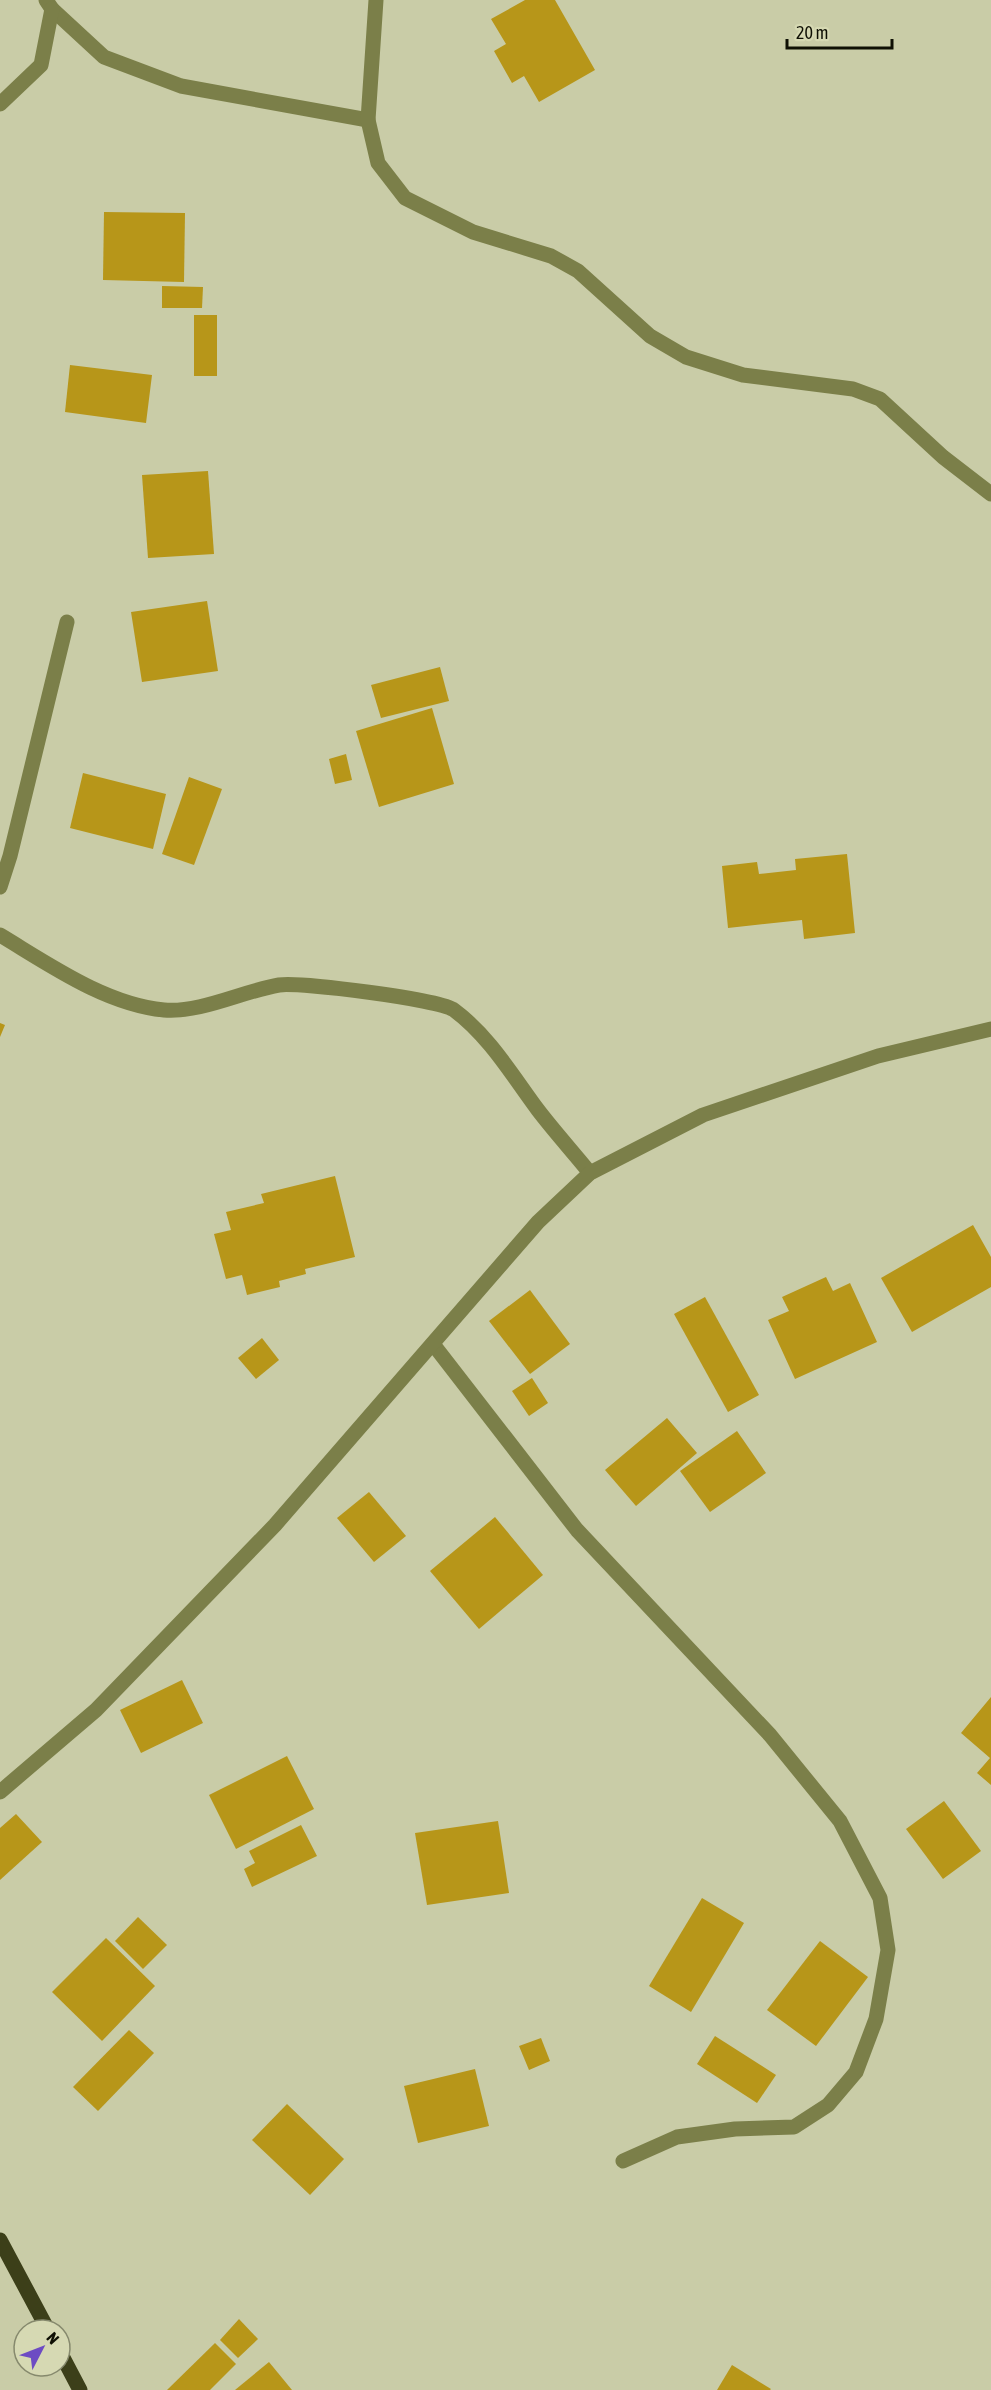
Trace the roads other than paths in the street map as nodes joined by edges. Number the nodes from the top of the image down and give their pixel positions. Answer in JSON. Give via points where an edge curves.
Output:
{"nodes":[{"id":1,"x":376,"y":0,"type":"edge"},
{"id":2,"x":49,"y":4,"type":"edge"},
{"id":3,"x":0,"y":104,"type":"edge"},
{"id":4,"x":368,"y":120,"type":"junction"},
{"id":5,"x":991,"y":494,"type":"edge"},
{"id":6,"x":67,"y":622,"type":"dead end"},
{"id":7,"x":0,"y":887,"type":"edge"},
{"id":8,"x":0,"y":935,"type":"edge"},
{"id":9,"x":991,"y":1029,"type":"edge"},
{"id":10,"x":590,"y":1173,"type":"junction"},
{"id":11,"x":433,"y":1344,"type":"junction"},
{"id":12,"x":0,"y":1792,"type":"edge"},
{"id":13,"x":623,"y":2161,"type":"dead end"},
{"id":14,"x":0,"y":2240,"type":"edge"},
{"id":15,"x":42,"y":2318,"type":"edge"},
{"id":16,"x":72,"y":2375,"type":"edge"},
{"id":17,"x":80,"y":2390,"type":"edge"}],
"edges":[{"from":1,"to":4,"type":"street"},
{"from":2,"to":3,"type":"street","via":[[41,65]]},
{"from":2,"to":4,"type":"street","via":[[104,57],[181,86]]},
{"from":4,"to":5,"type":"street","via":[[378,163],[405,198],[473,232],[560,261],[650,336],[686,357],[742,375],[854,389],[880,399],[943,457]]},
{"from":6,"to":7,"type":"street"},
{"from":8,"to":10,"type":"street","via":[[60,971],[124,1001],[166,1010],[210,1004],[251,990],[283,985],[400,996],[451,1008],[481,1033]]},
{"from":9,"to":10,"type":"street","via":[[878,1056],[703,1115]]},
{"from":10,"to":11,"type":"street","via":[[538,1222]]},
{"from":11,"to":12,"type":"street","via":[[275,1525],[104,1701]]},
{"from":11,"to":13,"type":"street","via":[[577,1530],[770,1735],[833,1813],[880,1898],[888,1950],[876,2019],[856,2072],[828,2105],[794,2127],[735,2128],[677,2137]]},
{"from":14,"to":15,"type":"main road"},
{"from":16,"to":17,"type":"main road"}]}
